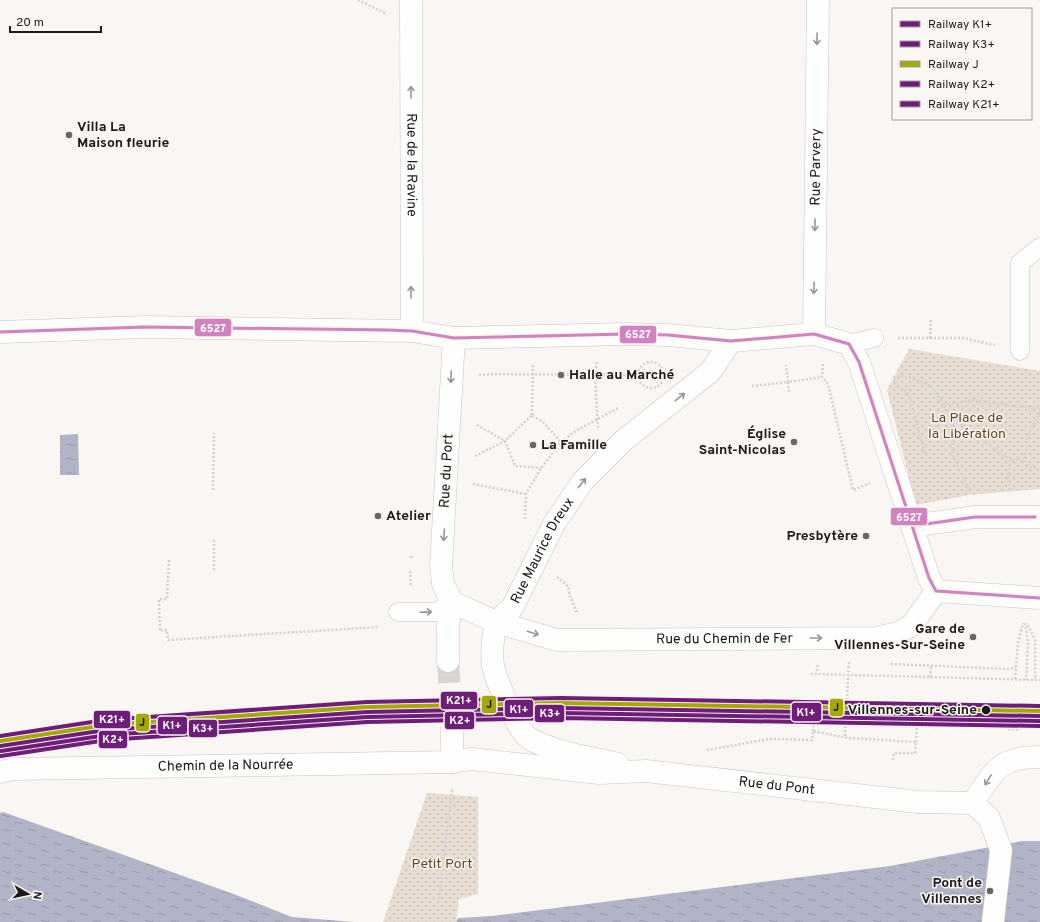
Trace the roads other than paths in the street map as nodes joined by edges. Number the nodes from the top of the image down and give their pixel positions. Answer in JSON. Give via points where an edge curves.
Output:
{"nodes":[{"id":1,"x":411,"y":0,"type":"edge"},
{"id":2,"x":818,"y":0,"type":"edge"},
{"id":3,"x":1040,"y":247,"type":"edge"},
{"id":4,"x":412,"y":330,"type":"junction"},
{"id":5,"x":0,"y":332,"type":"edge"},
{"id":6,"x":814,"y":334,"type":"junction"},
{"id":7,"x":454,"y":338,"type":"junction"},
{"id":8,"x":874,"y":338,"type":"road end"},
{"id":9,"x":731,"y":341,"type":"junction"},
{"id":10,"x":848,"y":344,"type":"junction"},
{"id":11,"x":1020,"y":351,"type":"road end"},
{"id":12,"x":1040,"y":518,"type":"edge"},
{"id":13,"x":912,"y":526,"type":"junction"},
{"id":14,"x":936,"y":591,"type":"junction"},
{"id":15,"x":1040,"y":598,"type":"edge"},
{"id":16,"x":452,"y":602,"type":"junction"},
{"id":17,"x":398,"y":612,"type":"dead end"},
{"id":18,"x":496,"y":622,"type":"junction"},
{"id":19,"x":448,"y":661,"type":"tunnel mouth"},
{"id":20,"x":452,"y":729,"type":"tunnel mouth"},
{"id":21,"x":1040,"y":757,"type":"edge"},
{"id":22,"x":452,"y":762,"type":"junction"},
{"id":23,"x":646,"y":771,"type":"junction"},
{"id":24,"x":0,"y":772,"type":"edge"},
{"id":25,"x":973,"y":803,"type":"junction"},
{"id":26,"x":993,"y":922,"type":"edge"}],
"edges":[{"from":4,"to":1,"type":"street","name":"Rue de la Ravine","one_way":true},
{"from":2,"to":6,"type":"street","name":"Rue Parvery","one_way":true},
{"from":3,"to":11,"type":"lane","via":[[1020,264]]},
{"from":4,"to":5,"type":"street","via":[[145,327]]},
{"from":4,"to":7,"type":"street"},
{"from":6,"to":9,"type":"street"},
{"from":6,"to":10,"type":"street"},
{"from":7,"to":9,"type":"street","via":[[626,334]]},
{"from":7,"to":16,"type":"street","name":"Rue du Port","one_way":true,"via":[[442,566],[443,584]]},
{"from":8,"to":10,"type":"lane"},
{"from":18,"to":9,"type":"street","name":"Rue Maurice Dreux","one_way":true,"via":[[512,608],[554,524],[583,481],[623,442],[711,371]]},
{"from":10,"to":13,"type":"street","via":[[859,362]]},
{"from":12,"to":13,"type":"street","via":[[975,517]]},
{"from":13,"to":14,"type":"street","via":[[929,578]]},
{"from":14,"to":15,"type":"street"},
{"from":18,"to":14,"type":"street","name":"Rue du Chemin de Fer","one_way":true,"via":[[557,640],[876,638],[898,633],[912,625]]},
{"from":17,"to":16,"type":"lane","one_way":true,"via":[[437,612]]},
{"from":16,"to":18,"type":"street"},
{"from":16,"to":19,"type":"street","via":[[448,626]]},
{"from":18,"to":23,"type":"street","via":[[492,654],[494,670],[518,725],[529,738],[548,746]]},
{"from":20,"to":22,"type":"street"},
{"from":21,"to":25,"type":"street","one_way":true,"via":[[1027,756],[1008,762],[992,774]]},
{"from":22,"to":23,"type":"street","name":"Rue du Pont","via":[[471,758],[599,773]]},
{"from":22,"to":24,"type":"street","name":"Chemin de la Nourrée","via":[[15,769]]},
{"from":23,"to":25,"type":"street","name":"Rue du Pont","via":[[918,802]]},
{"from":25,"to":26,"type":"street","via":[[989,818],[1000,846]]}]}
